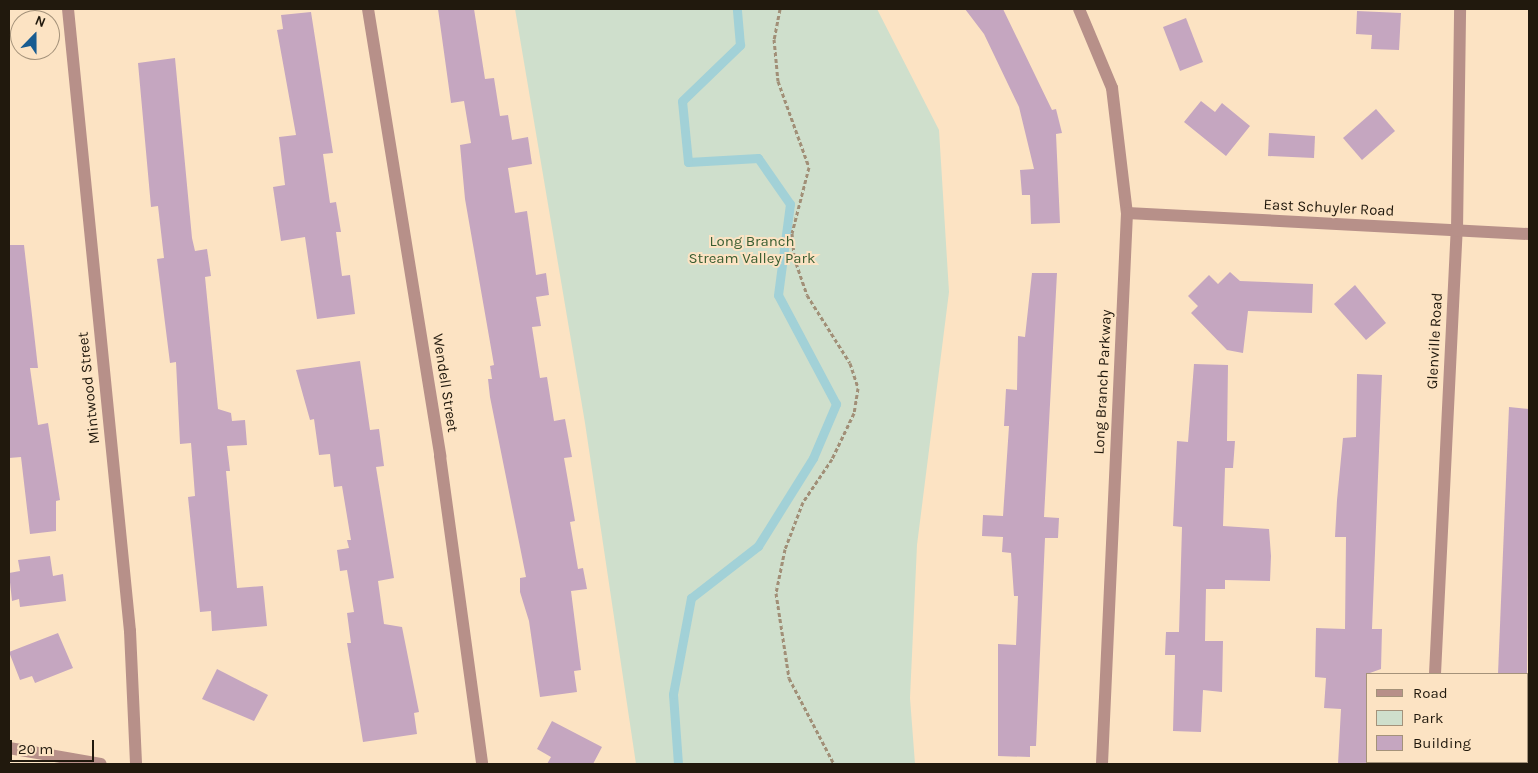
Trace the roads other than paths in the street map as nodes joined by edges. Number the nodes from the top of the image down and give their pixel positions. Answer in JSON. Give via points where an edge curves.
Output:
{"nodes":[{"id":1,"x":68,"y":9,"type":"edge"},
{"id":2,"x":368,"y":9,"type":"edge"},
{"id":3,"x":1079,"y":9,"type":"edge"},
{"id":4,"x":1460,"y":9,"type":"edge"},
{"id":5,"x":1127,"y":213,"type":"junction"},
{"id":6,"x":1457,"y":231,"type":"junction"},
{"id":7,"x":1529,"y":234,"type":"edge"},
{"id":8,"x":1435,"y":673,"type":"edge"},
{"id":9,"x":9,"y":748,"type":"edge"},
{"id":10,"x":101,"y":764,"type":"edge"},
{"id":11,"x":136,"y":764,"type":"edge"},
{"id":12,"x":482,"y":764,"type":"edge"},
{"id":13,"x":1102,"y":764,"type":"edge"}],
"edges":[{"from":1,"to":11,"type":"street","name":"Mintwood Street","via":[[130,631]]},
{"from":2,"to":12,"type":"street","name":"Wendell Street","via":[[440,456]]},
{"from":3,"to":5,"type":"street","name":"Long Branch Parkway","via":[[1112,88]]},
{"from":4,"to":6,"type":"street","name":"Glenville Road"},
{"from":5,"to":6,"type":"street","name":"East Schuyler Road"},
{"from":5,"to":13,"type":"street","name":"Long Branch Parkway"},
{"from":6,"to":7,"type":"street","name":"East Schuyler Road"},
{"from":6,"to":8,"type":"street","name":"Glenville Road"},
{"from":9,"to":10,"type":"street"}]}
